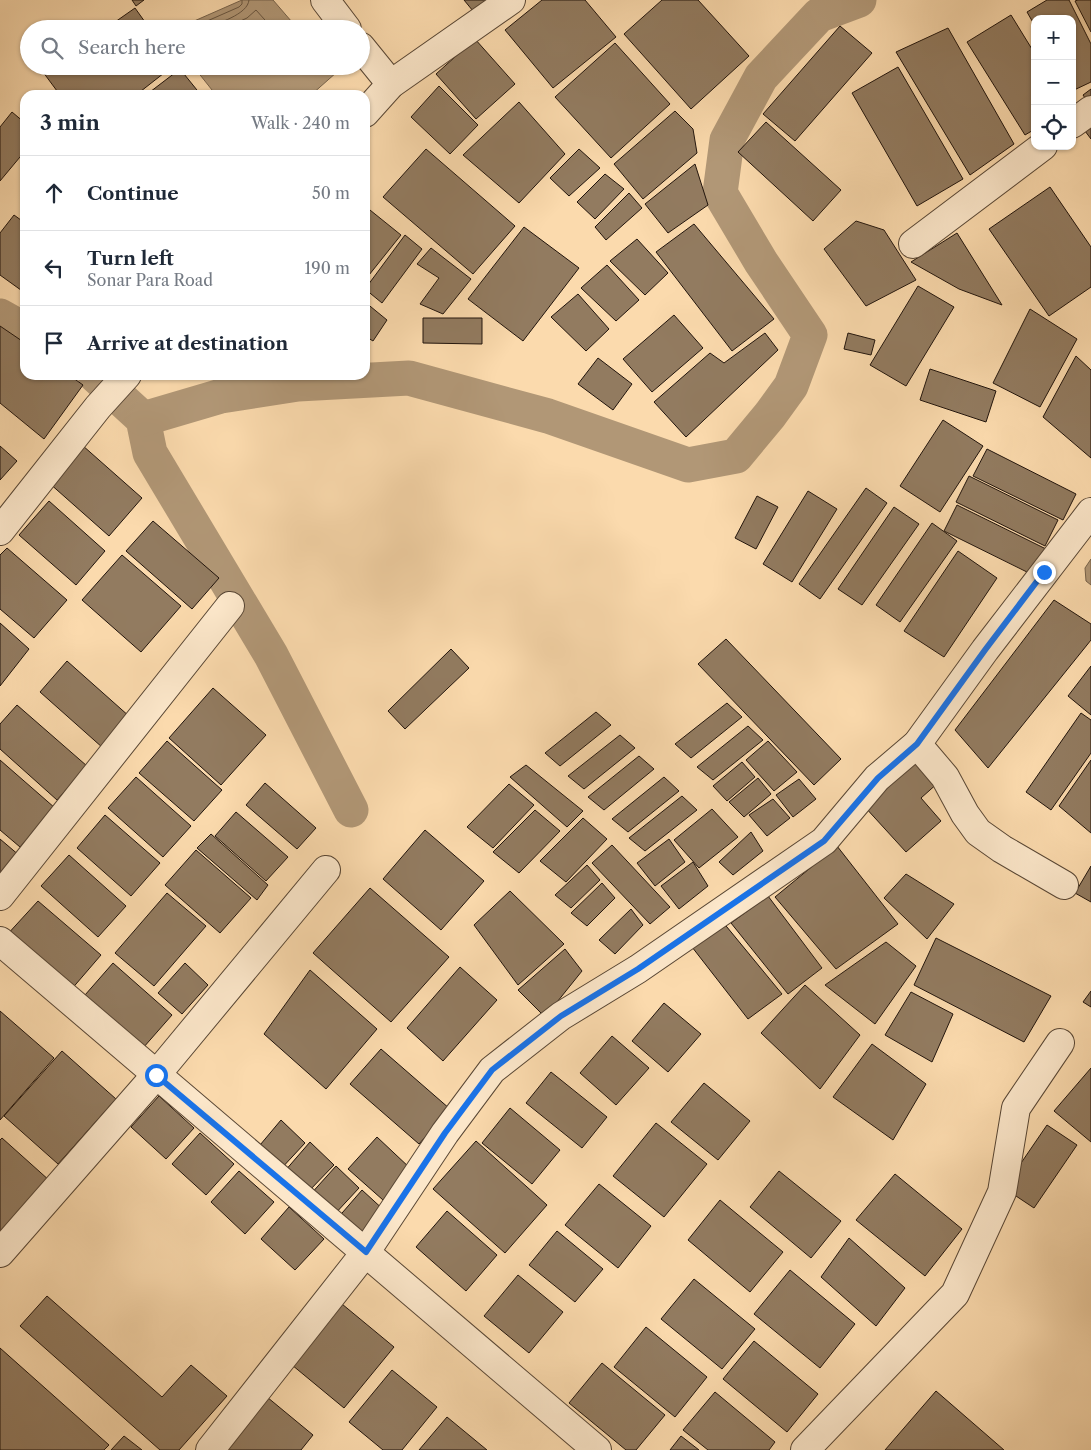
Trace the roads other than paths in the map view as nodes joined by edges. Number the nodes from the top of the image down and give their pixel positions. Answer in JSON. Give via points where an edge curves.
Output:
{"nodes":[{"id":1,"x":325,"y":0,"type":"edge"},
{"id":2,"x":511,"y":0,"type":"edge"},
{"id":3,"x":340,"y":20,"type":"edge"},
{"id":4,"x":370,"y":58,"type":"edge"},
{"id":5,"x":391,"y":84,"type":"junction"},
{"id":6,"x":370,"y":107,"type":"edge"},
{"id":7,"x":1091,"y":110,"type":"edge"},
{"id":8,"x":1076,"y":121,"type":"edge"},
{"id":9,"x":1037,"y":150,"type":"edge"},
{"id":10,"x":913,"y":244,"type":"dead end"},
{"id":11,"x":122,"y":380,"type":"edge"},
{"id":12,"x":1091,"y":512,"type":"edge"},
{"id":13,"x":0,"y":531,"type":"edge"},
{"id":14,"x":230,"y":606,"type":"dead end"},
{"id":15,"x":917,"y":744,"type":"junction"},
{"id":16,"x":326,"y":870,"type":"dead end"},
{"id":17,"x":1064,"y":885,"type":"dead end"},
{"id":18,"x":0,"y":896,"type":"edge"},
{"id":19,"x":0,"y":941,"type":"edge"},
{"id":20,"x":1060,"y":1043,"type":"dead end"},
{"id":21,"x":156,"y":1075,"type":"junction"},
{"id":22,"x":366,"y":1252,"type":"junction"},
{"id":23,"x":0,"y":1253,"type":"edge"},
{"id":24,"x":210,"y":1450,"type":"edge"},
{"id":25,"x":597,"y":1450,"type":"edge"},
{"id":26,"x":804,"y":1450,"type":"edge"}],
"edges":[{"from":1,"to":3,"type":"street"},
{"from":2,"to":5,"type":"street"},
{"from":4,"to":5,"type":"street"},
{"from":5,"to":6,"type":"street"},
{"from":7,"to":8,"type":"street"},
{"from":9,"to":10,"type":"street"},
{"from":11,"to":13,"type":"street"},
{"from":12,"to":15,"type":"street"},
{"from":14,"to":18,"type":"street"},
{"from":15,"to":17,"type":"street","via":[[945,777],[978,832]]},
{"from":15,"to":22,"type":"street","via":[[878,778],[824,841],[638,969],[561,1016],[492,1070],[445,1133]]},
{"from":16,"to":21,"type":"street"},
{"from":19,"to":21,"type":"street"},
{"from":20,"to":26,"type":"street","via":[[1016,1108],[1002,1192],[955,1294]]},
{"from":21,"to":22,"type":"street"},
{"from":21,"to":23,"type":"street"},
{"from":22,"to":24,"type":"street"},
{"from":22,"to":25,"type":"street"}]}
